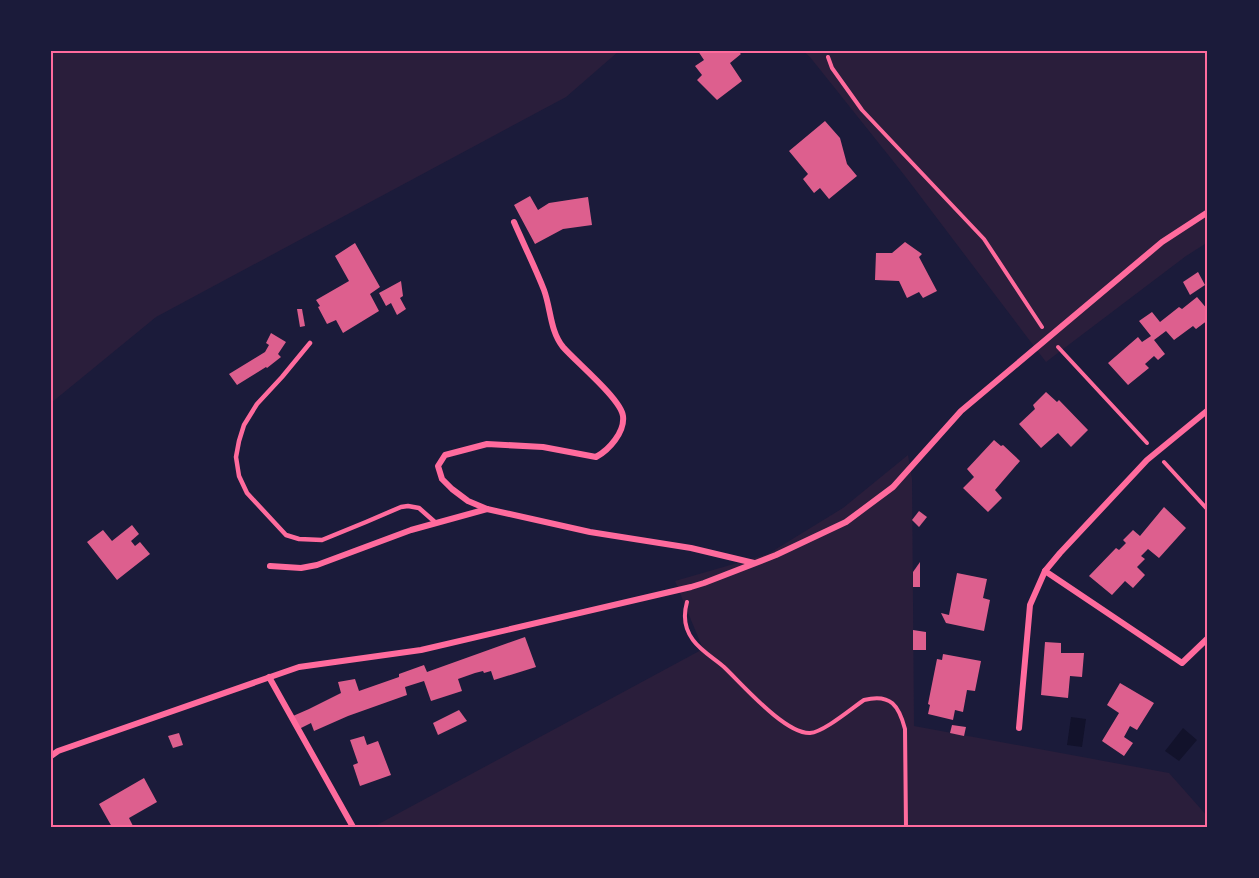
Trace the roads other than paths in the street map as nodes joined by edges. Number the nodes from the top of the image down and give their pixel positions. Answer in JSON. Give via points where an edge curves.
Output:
{"nodes":[{"id":1,"x":1208,"y":212,"type":"edge"},
{"id":2,"x":514,"y":222,"type":"dead end"},
{"id":3,"x":310,"y":343,"type":"dead end"},
{"id":4,"x":1208,"y":410,"type":"edge"},
{"id":5,"x":487,"y":509,"type":"junction"},
{"id":6,"x":436,"y":523,"type":"junction"},
{"id":7,"x":754,"y":563,"type":"junction"},
{"id":8,"x":270,"y":566,"type":"dead end"},
{"id":9,"x":1045,"y":571,"type":"junction"},
{"id":10,"x":1208,"y":638,"type":"edge"},
{"id":11,"x":269,"y":677,"type":"junction"},
{"id":12,"x":1019,"y":728,"type":"dead end"},
{"id":13,"x":51,"y":756,"type":"edge"},
{"id":14,"x":353,"y":827,"type":"edge"}],
"edges":[{"from":1,"to":7,"type":"street","via":[[1162,242],[961,411],[893,488],[846,522]]},
{"from":2,"to":5,"type":"street","via":[[545,293],[561,345],[618,403],[623,417],[620,433],[596,457],[543,447],[487,444],[445,455],[438,466],[442,479],[468,501]]},
{"from":3,"to":6,"type":"lane","via":[[257,404],[244,425],[236,457],[247,493],[286,535],[299,539],[322,540],[408,506],[419,508]]},
{"from":4,"to":9,"type":"street","via":[[1156,453]]},
{"from":5,"to":6,"type":"street"},
{"from":5,"to":7,"type":"street"},
{"from":6,"to":8,"type":"street","via":[[317,565]]},
{"from":7,"to":11,"type":"street","via":[[691,587],[421,650],[319,663]]},
{"from":9,"to":10,"type":"street","via":[[1182,663]]},
{"from":9,"to":12,"type":"street","via":[[1030,605]]},
{"from":11,"to":13,"type":"street"},
{"from":11,"to":14,"type":"street"}]}
